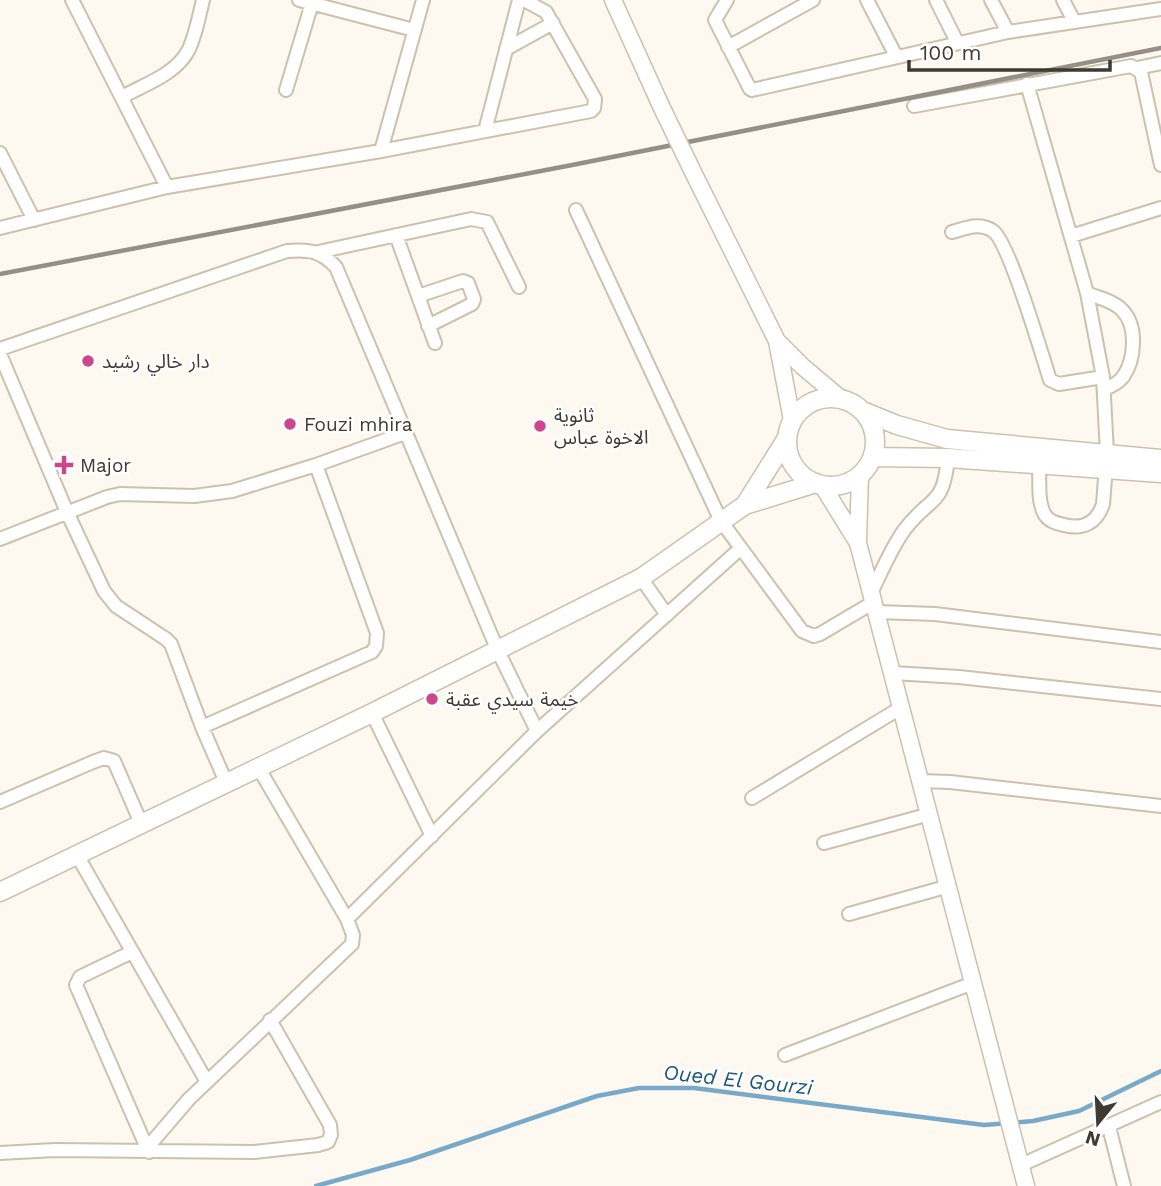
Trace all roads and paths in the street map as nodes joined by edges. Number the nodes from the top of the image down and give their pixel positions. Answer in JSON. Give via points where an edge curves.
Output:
{"nodes":[{"id":1,"x":72,"y":0,"type":"edge"},
{"id":2,"x":203,"y":0,"type":"edge"},
{"id":3,"x":423,"y":0,"type":"edge"},
{"id":4,"x":522,"y":0,"type":"edge"},
{"id":5,"x":613,"y":0,"type":"edge"},
{"id":6,"x":727,"y":0,"type":"edge"},
{"id":7,"x":813,"y":0,"type":"edge"},
{"id":8,"x":867,"y":0,"type":"edge"},
{"id":9,"x":936,"y":0,"type":"edge"},
{"id":10,"x":991,"y":0,"type":"edge"},
{"id":11,"x":1063,"y":0,"type":"edge"},
{"id":12,"x":305,"y":2,"type":"edge"},
{"id":13,"x":1157,"y":6,"type":"edge"},
{"id":14,"x":1074,"y":21,"type":"junction"},
{"id":15,"x":553,"y":23,"type":"junction"},
{"id":16,"x":414,"y":30,"type":"junction"},
{"id":17,"x":1008,"y":32,"type":"junction"},
{"id":18,"x":957,"y":42,"type":"junction"},
{"id":19,"x":728,"y":47,"type":"junction"},
{"id":20,"x":506,"y":49,"type":"junction"},
{"id":21,"x":896,"y":56,"type":"junction"},
{"id":22,"x":1161,"y":63,"type":"edge"},
{"id":23,"x":1137,"y":68,"type":"junction"},
{"id":24,"x":1027,"y":84,"type":"junction"},
{"id":25,"x":286,"y":90,"type":"dead end"},
{"id":26,"x":122,"y":97,"type":"junction"},
{"id":27,"x":914,"y":106,"type":"dead end"},
{"id":28,"x":1157,"y":125,"type":"edge"},
{"id":29,"x":485,"y":131,"type":"junction"},
{"id":30,"x":381,"y":151,"type":"junction"},
{"id":31,"x":0,"y":153,"type":"edge"},
{"id":32,"x":1161,"y":166,"type":"edge"},
{"id":33,"x":167,"y":187,"type":"junction"},
{"id":34,"x":1161,"y":208,"type":"edge"},
{"id":35,"x":576,"y":210,"type":"dead end"},
{"id":36,"x":34,"y":220,"type":"junction"},
{"id":37,"x":0,"y":228,"type":"edge"},
{"id":38,"x":952,"y":232,"type":"dead end"},
{"id":39,"x":396,"y":235,"type":"junction"},
{"id":40,"x":1071,"y":236,"type":"junction"},
{"id":41,"x":318,"y":252,"type":"junction"},
{"id":42,"x":519,"y":287,"type":"dead end"},
{"id":43,"x":1087,"y":293,"type":"junction"},
{"id":44,"x":418,"y":296,"type":"junction"},
{"id":45,"x":428,"y":326,"type":"junction"},
{"id":46,"x":777,"y":341,"type":"junction"},
{"id":47,"x":435,"y":343,"type":"dead end"},
{"id":48,"x":0,"y":351,"type":"edge"},
{"id":49,"x":1104,"y":383,"type":"junction"},
{"id":50,"x":841,"y":398,"type":"junction"},
{"id":51,"x":865,"y":412,"type":"junction"},
{"id":52,"x":792,"y":420,"type":"junction"},
{"id":53,"x":405,"y":433,"type":"junction"},
{"id":54,"x":787,"y":438,"type":"junction"},
{"id":55,"x":873,"y":457,"type":"junction"},
{"id":56,"x":948,"y":458,"type":"junction"},
{"id":57,"x":1161,"y":459,"type":"edge"},
{"id":58,"x":1107,"y":461,"type":"junction"},
{"id":59,"x":316,"y":465,"type":"junction"},
{"id":60,"x":1039,"y":465,"type":"junction"},
{"id":61,"x":1161,"y":473,"type":"edge"},
{"id":62,"x":860,"y":475,"type":"junction"},
{"id":63,"x":819,"y":484,"type":"junction"},
{"id":64,"x":745,"y":505,"type":"junction"},
{"id":65,"x":67,"y":512,"type":"junction"},
{"id":66,"x":721,"y":521,"type":"junction"},
{"id":67,"x":0,"y":539,"type":"edge"},
{"id":68,"x":858,"y":543,"type":"junction"},
{"id":69,"x":741,"y":548,"type":"junction"},
{"id":70,"x":641,"y":578,"type":"junction"},
{"id":71,"x":874,"y":602,"type":"junction"},
{"id":72,"x":667,"y":615,"type":"junction"},
{"id":73,"x":1161,"y":642,"type":"edge"},
{"id":74,"x":498,"y":650,"type":"junction"},
{"id":75,"x":893,"y":673,"type":"junction"},
{"id":76,"x":1161,"y":699,"type":"edge"},
{"id":77,"x":902,"y":707,"type":"junction"},
{"id":78,"x":372,"y":713,"type":"junction"},
{"id":79,"x":202,"y":727,"type":"junction"},
{"id":80,"x":537,"y":731,"type":"junction"},
{"id":81,"x":258,"y":767,"type":"junction"},
{"id":82,"x":920,"y":781,"type":"junction"},
{"id":83,"x":226,"y":782,"type":"junction"},
{"id":84,"x":752,"y":798,"type":"dead end"},
{"id":85,"x":0,"y":802,"type":"edge"},
{"id":86,"x":1161,"y":806,"type":"edge"},
{"id":87,"x":930,"y":814,"type":"junction"},
{"id":88,"x":141,"y":823,"type":"junction"},
{"id":89,"x":432,"y":836,"type":"junction"},
{"id":90,"x":824,"y":843,"type":"dead end"},
{"id":91,"x":78,"y":856,"type":"junction"},
{"id":92,"x":949,"y":886,"type":"junction"},
{"id":93,"x":0,"y":892,"type":"edge"},
{"id":94,"x":849,"y":914,"type":"dead end"},
{"id":95,"x":347,"y":919,"type":"junction"},
{"id":96,"x":132,"y":951,"type":"junction"},
{"id":97,"x":973,"y":982,"type":"junction"},
{"id":98,"x":270,"y":1020,"type":"junction"},
{"id":99,"x":785,"y":1055,"type":"dead end"},
{"id":100,"x":207,"y":1082,"type":"junction"},
{"id":101,"x":1161,"y":1102,"type":"edge"},
{"id":102,"x":1109,"y":1127,"type":"junction"},
{"id":103,"x":148,"y":1150,"type":"junction"},
{"id":104,"x":0,"y":1153,"type":"edge"},
{"id":105,"x":1021,"y":1165,"type":"junction"},
{"id":106,"x":1026,"y":1186,"type":"edge"},
{"id":107,"x":1124,"y":1186,"type":"edge"}],
"edges":[{"from":1,"to":26,"type":"street"},
{"from":2,"to":26,"type":"street","via":[[189,50],[180,62]]},
{"from":3,"to":16,"type":"street"},
{"from":4,"to":15,"type":"street","via":[[539,6]]},
{"from":4,"to":20,"type":"street"},
{"from":5,"to":46,"type":"street","bridge":true},
{"from":6,"to":19,"type":"street","via":[[715,20]]},
{"from":7,"to":19,"type":"street"},
{"from":8,"to":21,"type":"street"},
{"from":9,"to":18,"type":"street"},
{"from":10,"to":17,"type":"street"},
{"from":11,"to":14,"type":"street"},
{"from":12,"to":16,"type":"street"},
{"from":12,"to":25,"type":"street"},
{"from":13,"to":14,"type":"street"},
{"from":14,"to":17,"type":"street"},
{"from":15,"to":20,"type":"street"},
{"from":15,"to":29,"type":"street","via":[[596,99],[594,108]]},
{"from":16,"to":30,"type":"street"},
{"from":17,"to":18,"type":"street"},
{"from":18,"to":21,"type":"street"},
{"from":19,"to":21,"type":"street","via":[[752,90]]},
{"from":20,"to":29,"type":"street"},
{"from":22,"to":23,"type":"street"},
{"from":23,"to":24,"type":"street","via":[[1131,65]]},
{"from":23,"to":28,"type":"street"},
{"from":24,"to":27,"type":"street"},
{"from":24,"to":40,"type":"street"},
{"from":26,"to":33,"type":"street"},
{"from":28,"to":32,"type":"street"},
{"from":29,"to":30,"type":"street"},
{"from":30,"to":33,"type":"street"},
{"from":31,"to":36,"type":"street"},
{"from":33,"to":36,"type":"street"},
{"from":34,"to":40,"type":"street"},
{"from":35,"to":66,"type":"street"},
{"from":36,"to":37,"type":"street"},
{"from":38,"to":49,"type":"street","via":[[976,225],[999,235],[1050,380]]},
{"from":39,"to":41,"type":"street"},
{"from":39,"to":42,"type":"street","via":[[471,219],[487,222]]},
{"from":39,"to":44,"type":"street"},
{"from":40,"to":43,"type":"street"},
{"from":41,"to":48,"type":"street","via":[[287,251]]},
{"from":41,"to":53,"type":"street","via":[[336,267]]},
{"from":43,"to":49,"type":"street"},
{"from":43,"to":49,"type":"street","via":[[1122,310],[1133,333],[1127,369],[1117,383]]},
{"from":44,"to":45,"type":"street"},
{"from":44,"to":45,"type":"street","via":[[463,281],[474,299]]},
{"from":45,"to":47,"type":"street"},
{"from":46,"to":50,"type":"street"},
{"from":46,"to":52,"type":"street"},
{"from":48,"to":65,"type":"street"},
{"from":49,"to":58,"type":"street"},
{"from":50,"to":51,"type":"main road"},
{"from":50,"to":52,"type":"main road","via":[[821,398],[804,406]]},
{"from":51,"to":55,"type":"main road","via":[[876,441]]},
{"from":51,"to":58,"type":"main road","via":[[947,439]]},
{"from":52,"to":54,"type":"main road"},
{"from":53,"to":59,"type":"street"},
{"from":53,"to":74,"type":"street"},
{"from":54,"to":63,"type":"main road","via":[[791,460],[806,478]]},
{"from":54,"to":64,"type":"main road"},
{"from":55,"to":56,"type":"main road"},
{"from":55,"to":62,"type":"main road"},
{"from":56,"to":60,"type":"main road"},
{"from":56,"to":71,"type":"street","via":[[942,491],[906,528]]},
{"from":57,"to":58,"type":"main road"},
{"from":58,"to":60,"type":"main road"},
{"from":58,"to":60,"type":"street","via":[[1100,512],[1089,524],[1076,528],[1053,523],[1043,512]]},
{"from":58,"to":61,"type":"main road"},
{"from":59,"to":65,"type":"street","via":[[232,491],[194,496],[120,494]]},
{"from":59,"to":79,"type":"street","via":[[377,634],[376,646],[372,652]]},
{"from":62,"to":63,"type":"main road","via":[[849,483]]},
{"from":62,"to":68,"type":"street"},
{"from":63,"to":64,"type":"main road"},
{"from":63,"to":68,"type":"street"},
{"from":64,"to":66,"type":"main road"},
{"from":65,"to":67,"type":"street"},
{"from":65,"to":79,"type":"street","via":[[104,591],[116,606],[171,645]]},
{"from":66,"to":69,"type":"street"},
{"from":66,"to":70,"type":"main road"},
{"from":68,"to":71,"type":"street"},
{"from":69,"to":71,"type":"street","via":[[808,634],[820,634]]},
{"from":69,"to":72,"type":"street"},
{"from":70,"to":72,"type":"street"},
{"from":70,"to":74,"type":"main road"},
{"from":71,"to":73,"type":"street"},
{"from":71,"to":75,"type":"street"},
{"from":72,"to":80,"type":"street"},
{"from":74,"to":78,"type":"main road"},
{"from":74,"to":80,"type":"street"},
{"from":75,"to":76,"type":"street"},
{"from":75,"to":77,"type":"street"},
{"from":77,"to":82,"type":"street"},
{"from":77,"to":84,"type":"street"},
{"from":78,"to":81,"type":"main road"},
{"from":78,"to":89,"type":"street"},
{"from":79,"to":83,"type":"street"},
{"from":80,"to":89,"type":"street"},
{"from":81,"to":83,"type":"main road"},
{"from":81,"to":95,"type":"street"},
{"from":82,"to":86,"type":"street"},
{"from":82,"to":87,"type":"street"},
{"from":83,"to":88,"type":"main road"},
{"from":85,"to":88,"type":"street","via":[[109,759],[114,761]]},
{"from":87,"to":90,"type":"street"},
{"from":87,"to":92,"type":"street"},
{"from":88,"to":91,"type":"main road"},
{"from":89,"to":95,"type":"street"},
{"from":91,"to":93,"type":"main road"},
{"from":91,"to":96,"type":"street"},
{"from":92,"to":94,"type":"street"},
{"from":92,"to":97,"type":"street"},
{"from":95,"to":98,"type":"street","via":[[353,935],[349,948]]},
{"from":96,"to":100,"type":"street"},
{"from":96,"to":103,"type":"street","via":[[80,977],[76,985]]},
{"from":97,"to":99,"type":"street"},
{"from":97,"to":105,"type":"street"},
{"from":98,"to":100,"type":"street"},
{"from":98,"to":103,"type":"street","via":[[330,1125],[328,1142],[254,1152]]},
{"from":100,"to":103,"type":"street"},
{"from":101,"to":102,"type":"street"},
{"from":102,"to":105,"type":"street"},
{"from":102,"to":107,"type":"street"},
{"from":103,"to":104,"type":"street"},
{"from":105,"to":106,"type":"street"}]}
